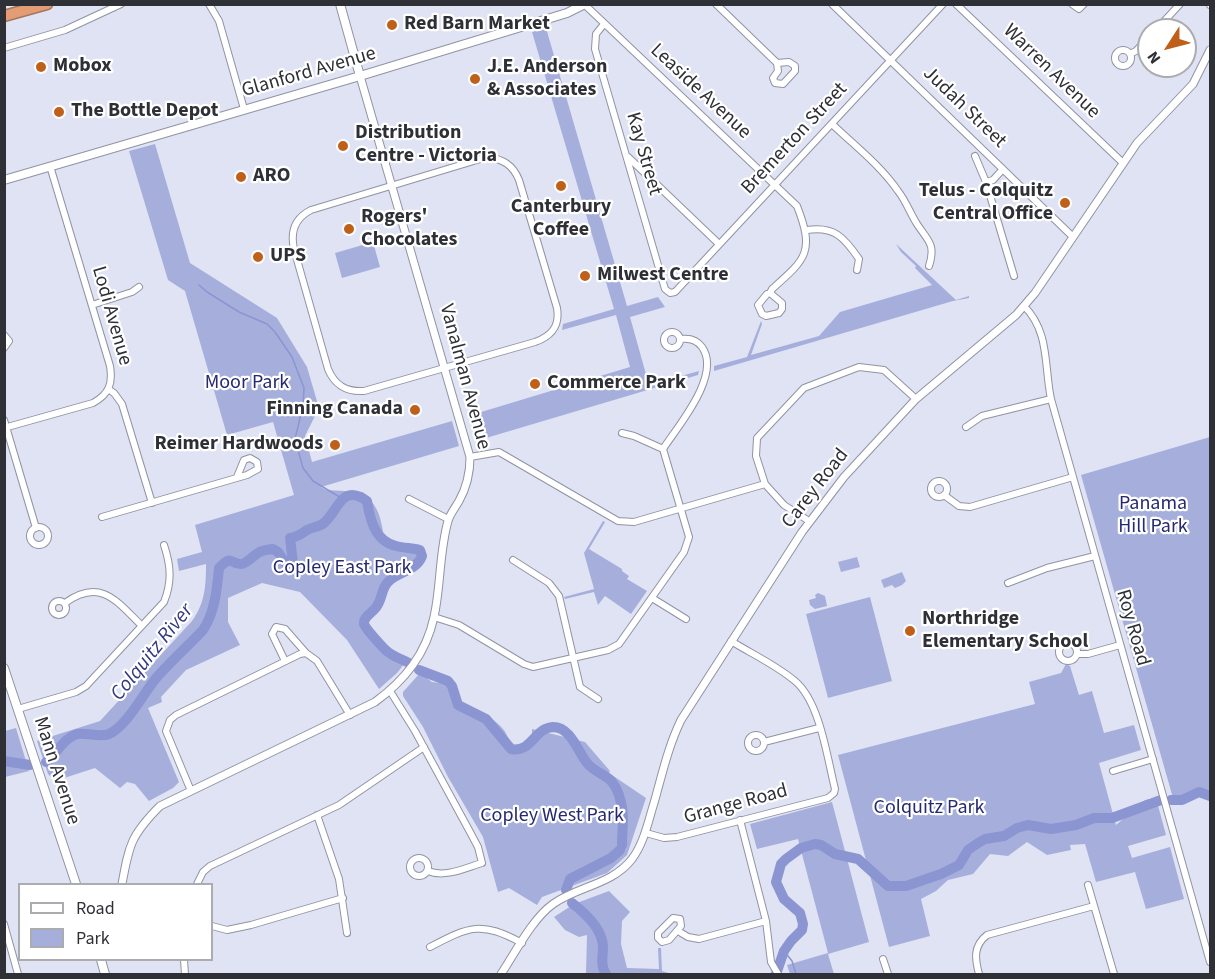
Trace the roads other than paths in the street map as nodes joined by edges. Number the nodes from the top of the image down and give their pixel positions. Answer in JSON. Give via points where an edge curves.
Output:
{"nodes":[{"id":1,"x":47,"y":4,"type":"edge"},
{"id":2,"x":121,"y":4,"type":"edge"},
{"id":3,"x":209,"y":4,"type":"edge"},
{"id":4,"x":340,"y":4,"type":"edge"},
{"id":5,"x":716,"y":4,"type":"edge"},
{"id":6,"x":832,"y":4,"type":"edge"},
{"id":7,"x":943,"y":4,"type":"edge"},
{"id":8,"x":956,"y":4,"type":"edge"},
{"id":9,"x":1072,"y":4,"type":"edge"},
{"id":10,"x":1084,"y":4,"type":"edge"},
{"id":11,"x":1180,"y":4,"type":"edge"},
{"id":12,"x":585,"y":5,"type":"edge"},
{"id":13,"x":4,"y":16,"type":"edge"},
{"id":14,"x":1167,"y":18,"type":"edge"},
{"id":15,"x":604,"y":24,"type":"junction"},
{"id":16,"x":4,"y":48,"type":"edge"},
{"id":17,"x":1137,"y":50,"type":"edge"},
{"id":18,"x":1210,"y":50,"type":"edge"},
{"id":19,"x":1130,"y":54,"type":"dead end"},
{"id":20,"x":890,"y":61,"type":"junction"},
{"id":21,"x":777,"y":63,"type":"dead end"},
{"id":22,"x":360,"y":76,"type":"junction"},
{"id":23,"x":244,"y":110,"type":"junction"},
{"id":24,"x":832,"y":124,"type":"junction"},
{"id":25,"x":627,"y":155,"type":"junction"},
{"id":26,"x":975,"y":156,"type":"dead end"},
{"id":27,"x":1123,"y":163,"type":"junction"},
{"id":28,"x":50,"y":166,"type":"junction"},
{"id":29,"x":1004,"y":169,"type":"junction"},
{"id":30,"x":4,"y":180,"type":"edge"},
{"id":31,"x":986,"y":182,"type":"junction"},
{"id":32,"x":776,"y":185,"type":"junction"},
{"id":33,"x":392,"y":186,"type":"junction"},
{"id":34,"x":807,"y":231,"type":"junction"},
{"id":35,"x":1072,"y":236,"type":"junction"},
{"id":36,"x":719,"y":244,"type":"junction"},
{"id":37,"x":929,"y":266,"type":"dead end"},
{"id":38,"x":857,"y":270,"type":"dead end"},
{"id":39,"x":1014,"y":276,"type":"dead end"},
{"id":40,"x":139,"y":286,"type":"dead end"},
{"id":41,"x":670,"y":293,"type":"joint"},
{"id":42,"x":770,"y":293,"type":"dead end"},
{"id":43,"x":92,"y":305,"type":"junction"},
{"id":44,"x":1024,"y":306,"type":"junction"},
{"id":45,"x":4,"y":335,"type":"edge"},
{"id":46,"x":681,"y":339,"type":"dead end"},
{"id":47,"x":4,"y":348,"type":"edge"},
{"id":48,"x":445,"y":368,"type":"junction"},
{"id":49,"x":108,"y":389,"type":"junction"},
{"id":50,"x":916,"y":399,"type":"junction"},
{"id":51,"x":1051,"y":399,"type":"junction"},
{"id":52,"x":4,"y":420,"type":"edge"},
{"id":53,"x":966,"y":427,"type":"dead end"},
{"id":54,"x":6,"y":428,"type":"edge"},
{"id":55,"x":622,"y":433,"type":"dead end"},
{"id":56,"x":663,"y":449,"type":"junction"},
{"id":57,"x":470,"y":457,"type":"junction"},
{"id":58,"x":237,"y":477,"type":"dead end"},
{"id":59,"x":1073,"y":477,"type":"junction"},
{"id":60,"x":765,"y":484,"type":"junction"},
{"id":61,"x":944,"y":495,"type":"dead end"},
{"id":62,"x":409,"y":499,"type":"dead end"},
{"id":63,"x":152,"y":503,"type":"junction"},
{"id":64,"x":681,"y":508,"type":"junction"},
{"id":65,"x":102,"y":517,"type":"dead end"},
{"id":66,"x":448,"y":519,"type":"junction"},
{"id":67,"x":809,"y":521,"type":"junction"},
{"id":68,"x":36,"y":528,"type":"dead end"},
{"id":69,"x":164,"y":545,"type":"dead end"},
{"id":70,"x":1095,"y":556,"type":"junction"},
{"id":71,"x":513,"y":560,"type":"dead end"},
{"id":72,"x":1008,"y":583,"type":"dead end"},
{"id":73,"x":652,"y":598,"type":"junction"},
{"id":74,"x":65,"y":603,"type":"dead end"},
{"id":75,"x":434,"y":617,"type":"junction"},
{"id":76,"x":686,"y":619,"type":"dead end"},
{"id":77,"x":141,"y":625,"type":"junction"},
{"id":78,"x":731,"y":641,"type":"junction"},
{"id":79,"x":1120,"y":645,"type":"junction"},
{"id":80,"x":306,"y":653,"type":"junction"},
{"id":81,"x":1077,"y":654,"type":"dead end"},
{"id":82,"x":573,"y":659,"type":"junction"},
{"id":83,"x":285,"y":661,"type":"junction"},
{"id":84,"x":4,"y":668,"type":"edge"},
{"id":85,"x":390,"y":691,"type":"junction"},
{"id":86,"x":598,"y":699,"type":"dead end"},
{"id":87,"x":18,"y":709,"type":"junction"},
{"id":88,"x":350,"y":715,"type":"junction"},
{"id":89,"x":819,"y":728,"type":"junction"},
{"id":90,"x":764,"y":742,"type":"dead end"},
{"id":91,"x":424,"y":747,"type":"junction"},
{"id":92,"x":1153,"y":759,"type":"junction"},
{"id":93,"x":1113,"y":771,"type":"dead end"},
{"id":94,"x":191,"y":791,"type":"junction"},
{"id":95,"x":317,"y":815,"type":"junction"},
{"id":96,"x":740,"y":820,"type":"junction"},
{"id":97,"x":645,"y":833,"type":"junction"},
{"id":98,"x":428,"y":870,"type":"dead end"},
{"id":99,"x":75,"y":883,"type":"edge"},
{"id":100,"x":122,"y":883,"type":"edge"},
{"id":101,"x":198,"y":883,"type":"edge"},
{"id":102,"x":1088,"y":885,"type":"dead end"},
{"id":103,"x":343,"y":898,"type":"junction"},
{"id":104,"x":1094,"y":906,"type":"junction"},
{"id":105,"x":766,"y":921,"type":"junction"},
{"id":106,"x":4,"y":924,"type":"edge"},
{"id":107,"x":213,"y":926,"type":"edge"},
{"id":108,"x":678,"y":930,"type":"dead end"},
{"id":109,"x":347,"y":933,"type":"dead end"},
{"id":110,"x":522,"y":943,"type":"junction"},
{"id":111,"x":430,"y":947,"type":"dead end"},
{"id":112,"x":883,"y":959,"type":"dead end"},
{"id":113,"x":1210,"y":962,"type":"edge"},
{"id":114,"x":776,"y":972,"type":"edge"},
{"id":115,"x":18,"y":975,"type":"edge"},
{"id":116,"x":501,"y":975,"type":"edge"},
{"id":117,"x":888,"y":975,"type":"edge"},
{"id":118,"x":979,"y":975,"type":"edge"},
{"id":119,"x":1114,"y":975,"type":"edge"}],
"edges":[{"from":1,"to":13,"type":"highway"},
{"from":2,"to":16,"type":"street","via":[[65,30]]},
{"from":3,"to":23,"type":"street","via":[[219,21]]},
{"from":4,"to":22,"type":"main road","name":"Vanalman Avenue"},
{"from":5,"to":21,"type":"street"},
{"from":6,"to":20,"type":"street","name":"Judah Street"},
{"from":7,"to":20,"type":"street","name":"Bremerton Street"},
{"from":8,"to":27,"type":"street","name":"Warren Avenue"},
{"from":9,"to":10,"type":"street","via":[[1079,9]]},
{"from":11,"to":14,"type":"street"},
{"from":12,"to":15,"type":"street","name":"Leaside Avenue"},
{"from":12,"to":22,"type":"main road","name":"Glanford Avenue"},
{"from":15,"to":25,"type":"street","name":"Kay Street","via":[[596,34],[595,49]]},
{"from":15,"to":32,"type":"street","name":"Leaside Avenue"},
{"from":17,"to":19,"type":"street"},
{"from":18,"to":27,"type":"street","name":"Carey Road","via":[[1193,84]]},
{"from":20,"to":24,"type":"street","name":"Bremerton Street"},
{"from":20,"to":29,"type":"street","name":"Judah Street"},
{"from":22,"to":23,"type":"main road","name":"Glanford Avenue"},
{"from":22,"to":33,"type":"street","name":"Vanalman Avenue"},
{"from":23,"to":28,"type":"main road","name":"Glanford Avenue"},
{"from":24,"to":32,"type":"street","name":"Bremerton Street"},
{"from":24,"to":37,"type":"street","via":[[882,170],[900,194],[930,244],[933,253]]},
{"from":25,"to":36,"type":"street"},
{"from":25,"to":41,"type":"street","name":"Kay Street","via":[[665,289]]},
{"from":26,"to":31,"type":"street"},
{"from":27,"to":35,"type":"street","name":"Carey Road"},
{"from":28,"to":30,"type":"main road","name":"Glanford Avenue"},
{"from":28,"to":43,"type":"street","name":"Lodi Avenue"},
{"from":29,"to":31,"type":"street"},
{"from":29,"to":35,"type":"street","name":"Judah Street"},
{"from":31,"to":39,"type":"street"},
{"from":32,"to":34,"type":"street","name":"Leaside Avenue","via":[[797,206]]},
{"from":32,"to":36,"type":"street","name":"Bremerton Street"},
{"from":33,"to":48,"type":"street","name":"Vanalman Avenue"},
{"from":33,"to":48,"type":"street","via":[[304,213],[294,226],[294,249],[328,369],[341,387],[364,392]]},
{"from":33,"to":48,"type":"street","via":[[487,157],[504,161],[519,180],[557,308],[555,328],[547,338]]},
{"from":34,"to":38,"type":"street","via":[[821,228],[836,232],[859,259]]},
{"from":34,"to":42,"type":"street","via":[[801,260]]},
{"from":35,"to":44,"type":"street","name":"Carey Road"},
{"from":36,"to":41,"type":"street","name":"Bremerton Street"},
{"from":40,"to":43,"type":"street"},
{"from":43,"to":49,"type":"street","name":"Lodi Avenue","via":[[112,376]]},
{"from":44,"to":50,"type":"street","name":"Carey Road"},
{"from":44,"to":51,"type":"street","name":"Roy Road","via":[[1044,339]]},
{"from":45,"to":47,"type":"street","via":[[9,341]]},
{"from":46,"to":56,"type":"street","via":[[693,340],[703,348],[706,379]]},
{"from":48,"to":57,"type":"street","name":"Vanalman Avenue"},
{"from":49,"to":54,"type":"street","via":[[93,403]]},
{"from":49,"to":63,"type":"street","name":"Lodi Avenue","via":[[122,404]]},
{"from":50,"to":60,"type":"street","via":[[884,370],[859,367],[804,388],[757,438],[756,456]]},
{"from":50,"to":67,"type":"street","name":"Carey Road"},
{"from":51,"to":53,"type":"street","via":[[982,416]]},
{"from":51,"to":59,"type":"street","name":"Roy Road"},
{"from":52,"to":54,"type":"street"},
{"from":54,"to":68,"type":"street"},
{"from":55,"to":56,"type":"street"},
{"from":56,"to":64,"type":"street"},
{"from":57,"to":64,"type":"street","via":[[499,452],[618,521],[634,522]]},
{"from":57,"to":66,"type":"street","name":"Vanalman Avenue","via":[[467,484]]},
{"from":58,"to":63,"type":"street"},
{"from":59,"to":61,"type":"street","via":[[970,507],[959,506]]},
{"from":59,"to":70,"type":"street","name":"Roy Road"},
{"from":60,"to":64,"type":"street"},
{"from":60,"to":67,"type":"street","via":[[784,505]]},
{"from":62,"to":66,"type":"street"},
{"from":63,"to":65,"type":"street"},
{"from":64,"to":73,"type":"street","via":[[689,537],[684,552]]},
{"from":66,"to":75,"type":"street","name":"Vanalman Avenue"},
{"from":67,"to":78,"type":"street","name":"Carey Road"},
{"from":69,"to":77,"type":"street","via":[[171,568],[170,588],[164,602]]},
{"from":70,"to":72,"type":"street"},
{"from":70,"to":79,"type":"street","name":"Roy Road"},
{"from":71,"to":82,"type":"street","via":[[549,583],[559,596]]},
{"from":73,"to":76,"type":"street"},
{"from":73,"to":82,"type":"street","via":[[619,644]]},
{"from":74,"to":77,"type":"street","via":[[97,591],[107,594]]},
{"from":75,"to":82,"type":"street","via":[[459,625],[533,667]]},
{"from":75,"to":85,"type":"street","name":"Vanalman Avenue","via":[[422,654]]},
{"from":77,"to":87,"type":"street","via":[[86,686]]},
{"from":78,"to":89,"type":"street","via":[[796,681],[811,702]]},
{"from":78,"to":97,"type":"street","name":"Carey Road","via":[[675,732]]},
{"from":79,"to":81,"type":"street"},
{"from":79,"to":92,"type":"street","name":"Roy Road"},
{"from":80,"to":83,"type":"street"},
{"from":80,"to":83,"type":"street","via":[[285,629],[276,627],[273,639]]},
{"from":80,"to":88,"type":"street","via":[[317,661]]},
{"from":82,"to":86,"type":"street","via":[[580,687]]},
{"from":83,"to":94,"type":"street","via":[[170,720],[166,731]]},
{"from":84,"to":87,"type":"main road","name":"Mann Avenue"},
{"from":85,"to":88,"type":"street","name":"Vanalman Avenue"},
{"from":85,"to":91,"type":"street"},
{"from":87,"to":99,"type":"main road","name":"Mann Avenue"},
{"from":88,"to":94,"type":"street","name":"Vanalman Avenue"},
{"from":89,"to":90,"type":"street"},
{"from":89,"to":96,"type":"street","name":"Grange Road","via":[[834,794]]},
{"from":91,"to":95,"type":"street","via":[[339,805]]},
{"from":91,"to":98,"type":"street","via":[[474,839],[482,863],[445,873]]},
{"from":92,"to":93,"type":"street"},
{"from":92,"to":113,"type":"street","name":"Roy Road"},
{"from":94,"to":100,"type":"street","name":"Vanalman Avenue","via":[[160,806],[142,824],[128,848]]},
{"from":95,"to":101,"type":"street","via":[[210,867]]},
{"from":95,"to":103,"type":"street"},
{"from":96,"to":97,"type":"street","name":"Grange Road","via":[[677,837]]},
{"from":96,"to":105,"type":"street"},
{"from":97,"to":110,"type":"street","name":"Carey Road","via":[[634,856],[622,869],[549,907]]},
{"from":102,"to":104,"type":"street"},
{"from":103,"to":107,"type":"street","via":[[251,925],[227,930]]},
{"from":103,"to":109,"type":"street"},
{"from":104,"to":118,"type":"street","via":[[987,935],[976,950]]},
{"from":104,"to":119,"type":"street"},
{"from":105,"to":108,"type":"street","via":[[699,939]]},
{"from":105,"to":114,"type":"street","via":[[769,955]]},
{"from":106,"to":115,"type":"street"},
{"from":110,"to":111,"type":"street","via":[[488,928],[472,928]]},
{"from":110,"to":116,"type":"street","name":"Carey Road"},
{"from":112,"to":117,"type":"street"}]}
